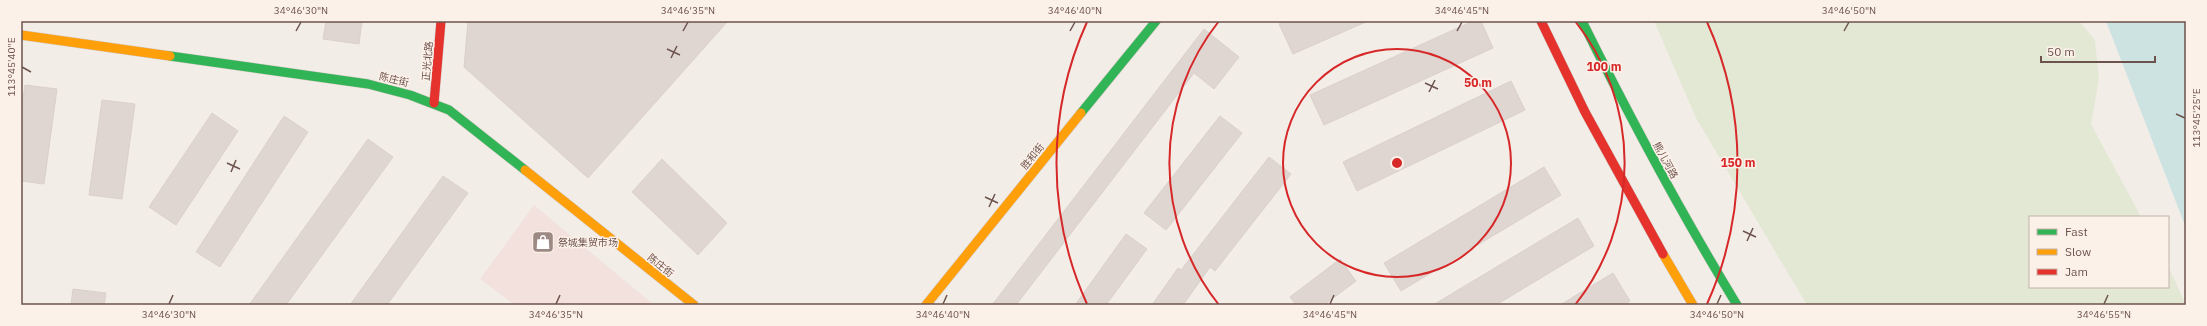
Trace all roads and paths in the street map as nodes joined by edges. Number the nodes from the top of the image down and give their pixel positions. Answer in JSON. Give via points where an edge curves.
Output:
{"nodes":[{"id":1,"x":441,"y":21,"type":"edge"},
{"id":2,"x":1156,"y":21,"type":"edge"},
{"id":3,"x":1541,"y":21,"type":"edge"},
{"id":4,"x":1582,"y":21,"type":"edge"},
{"id":5,"x":21,"y":35,"type":"edge"},
{"id":6,"x":434,"y":103,"type":"junction"},
{"id":7,"x":694,"y":305,"type":"edge"},
{"id":8,"x":926,"y":305,"type":"edge"},
{"id":9,"x":1694,"y":305,"type":"edge"},
{"id":10,"x":1737,"y":305,"type":"edge"}],
"edges":[{"from":1,"to":6,"type":"street","name":"正光北路"},
{"from":2,"to":8,"type":"street","name":"胜和街"},
{"from":3,"to":9,"type":"street","via":[[1594,128],[1667,262]]},
{"from":4,"to":10,"type":"street","name":"熊儿河路","via":[[1627,111],[1699,243]]},
{"from":5,"to":6,"type":"street","name":"陈庄街","via":[[368,84],[399,90]]},
{"from":6,"to":7,"type":"street","name":"陈庄街","via":[[449,110]]}]}
